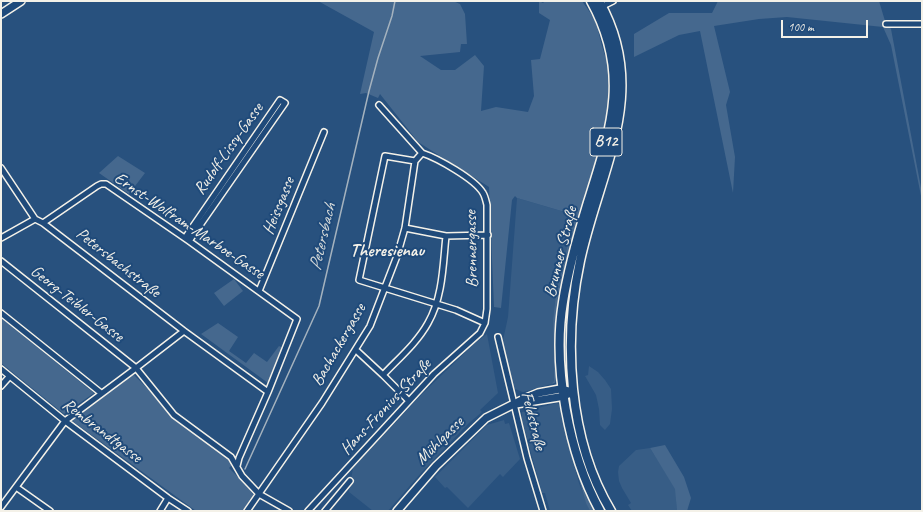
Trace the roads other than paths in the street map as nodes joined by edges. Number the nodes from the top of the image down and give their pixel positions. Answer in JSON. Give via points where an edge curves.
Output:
{"nodes":[{"id":1,"x":21,"y":1,"type":"edge"},
{"id":2,"x":591,"y":1,"type":"edge"},
{"id":3,"x":613,"y":1,"type":"edge"},
{"id":4,"x":601,"y":4,"type":"edge"},
{"id":5,"x":1,"y":14,"type":"edge"},
{"id":6,"x":886,"y":24,"type":"dead end"},
{"id":7,"x":922,"y":26,"type":"edge"},
{"id":8,"x":379,"y":104,"type":"dead end"},
{"id":9,"x":324,"y":132,"type":"dead end"},
{"id":10,"x":422,"y":153,"type":"junction"},
{"id":11,"x":415,"y":162,"type":"junction"},
{"id":12,"x":1,"y":168,"type":"edge"},
{"id":13,"x":35,"y":219,"type":"junction"},
{"id":14,"x":43,"y":222,"type":"junction"},
{"id":15,"x":405,"y":228,"type":"junction"},
{"id":16,"x":488,"y":235,"type":"junction"},
{"id":17,"x":446,"y":236,"type":"junction"},
{"id":18,"x":1,"y":238,"type":"edge"},
{"id":19,"x":187,"y":240,"type":"junction"},
{"id":20,"x":1,"y":261,"type":"edge"},
{"id":21,"x":385,"y":288,"type":"junction"},
{"id":22,"x":259,"y":291,"type":"junction"},
{"id":23,"x":436,"y":305,"type":"junction"},
{"id":24,"x":1,"y":313,"type":"edge"},
{"id":25,"x":485,"y":323,"type":"junction"},
{"id":26,"x":184,"y":331,"type":"junction"},
{"id":27,"x":498,"y":337,"type":"dead end"},
{"id":28,"x":356,"y":350,"type":"junction"},
{"id":29,"x":136,"y":368,"type":"junction"},
{"id":30,"x":1,"y":369,"type":"edge"},
{"id":31,"x":383,"y":375,"type":"junction"},
{"id":32,"x":9,"y":376,"type":"junction"},
{"id":33,"x":1,"y":386,"type":"edge"},
{"id":34,"x":268,"y":392,"type":"junction"},
{"id":35,"x":573,"y":392,"type":"junction"},
{"id":36,"x":101,"y":393,"type":"junction"},
{"id":37,"x":564,"y":393,"type":"junction"},
{"id":38,"x":409,"y":401,"type":"junction"},
{"id":39,"x":514,"y":404,"type":"junction"},
{"id":40,"x":65,"y":421,"type":"junction"},
{"id":41,"x":237,"y":466,"type":"junction"},
{"id":42,"x":350,"y":481,"type":"dead end"},
{"id":43,"x":16,"y":487,"type":"junction"},
{"id":44,"x":259,"y":494,"type":"junction"},
{"id":45,"x":168,"y":498,"type":"junction"},
{"id":46,"x":1,"y":506,"type":"edge"},
{"id":47,"x":50,"y":511,"type":"edge"},
{"id":48,"x":160,"y":511,"type":"edge"},
{"id":49,"x":188,"y":511,"type":"edge"},
{"id":50,"x":246,"y":511,"type":"edge"},
{"id":51,"x":289,"y":511,"type":"edge"},
{"id":52,"x":308,"y":511,"type":"edge"},
{"id":53,"x":324,"y":511,"type":"edge"},
{"id":54,"x":397,"y":511,"type":"edge"},
{"id":55,"x":543,"y":511,"type":"edge"},
{"id":56,"x":600,"y":511,"type":"edge"},
{"id":57,"x":611,"y":511,"type":"edge"}],
"edges":[{"from":1,"to":5,"type":"street"},
{"from":2,"to":37,"type":"main road","name":"Brunner Straße","number":"B12","via":[[610,50],[614,71],[614,100],[605,148],[579,233],[562,304],[560,356]]},
{"from":3,"to":4,"type":"street"},
{"from":4,"to":35,"type":"main road","name":"Brunner Straße","number":"B12","via":[[617,43],[621,111],[613,149],[588,229],[574,291],[570,338]]},
{"from":6,"to":7,"type":"street"},
{"from":8,"to":10,"type":"street","name":"Brennergasse"},
{"from":9,"to":22,"type":"street","name":"Heissgasse"},
{"from":10,"to":11,"type":"street","name":"Bachackergasse"},
{"from":10,"to":16,"type":"street","name":"Brennergasse","via":[[472,181],[482,192],[487,205]]},
{"from":11,"to":15,"type":"street","name":"Bachackergasse"},
{"from":11,"to":21,"type":"street","via":[[385,156],[359,280]]},
{"from":12,"to":13,"type":"street"},
{"from":13,"to":14,"type":"street","name":"Petersbachstraße"},
{"from":13,"to":18,"type":"street"},
{"from":14,"to":19,"type":"street","name":"Ernst-Wolfram-Marboe-Gasse","via":[[101,184],[106,184]]},
{"from":14,"to":26,"type":"street","name":"Petersbachstraße"},
{"from":15,"to":17,"type":"street"},
{"from":15,"to":21,"type":"street","name":"Bachackergasse"},
{"from":16,"to":17,"type":"street"},
{"from":16,"to":25,"type":"street","name":"Brennergasse"},
{"from":17,"to":23,"type":"street"},
{"from":19,"to":19,"type":"street","name":"Rudolf-Lissy-Gasse","via":[[285,103],[280,100]]},
{"from":19,"to":22,"type":"street","name":"Ernst-Wolfram-Marboe-Gasse"},
{"from":20,"to":29,"type":"street","name":"Georg-Teibler-Gasse"},
{"from":21,"to":23,"type":"street"},
{"from":21,"to":28,"type":"street","name":"Bachackergasse","via":[[370,326]]},
{"from":22,"to":34,"type":"street","name":"Ernst-Wolfram-Marboe-Gasse","via":[[298,319]]},
{"from":23,"to":25,"type":"street","via":[[456,310]]},
{"from":23,"to":31,"type":"street","via":[[421,334]]},
{"from":24,"to":36,"type":"street"},
{"from":25,"to":38,"type":"street","name":"Hans-Fronius-Straße","via":[[480,333],[434,374]]},
{"from":26,"to":29,"type":"street"},
{"from":26,"to":34,"type":"street","name":"Petersbachstraße"},
{"from":27,"to":39,"type":"street","name":"Feldstraße"},
{"from":28,"to":31,"type":"street"},
{"from":28,"to":44,"type":"street","name":"Bachackergasse"},
{"from":29,"to":36,"type":"street"},
{"from":29,"to":41,"type":"street","name":"Georg-Teibler-Gasse","via":[[174,415],[231,456]]},
{"from":30,"to":32,"type":"street","name":"Rembrandtgasse"},
{"from":31,"to":38,"type":"street"},
{"from":32,"to":33,"type":"street"},
{"from":32,"to":40,"type":"street","name":"Rembrandtgasse"},
{"from":34,"to":41,"type":"street","via":[[238,458]]},
{"from":35,"to":37,"type":"street","name":"Mühlgasse"},
{"from":35,"to":57,"type":"main road","name":"Brunner Straße","number":"B12","via":[[588,458],[601,494]]},
{"from":36,"to":40,"type":"street"},
{"from":37,"to":39,"type":"street","name":"Mühlgasse"},
{"from":37,"to":56,"type":"main road","name":"Brunner Straße","number":"B12","via":[[571,435],[578,458]]},
{"from":38,"to":52,"type":"street","name":"Hans-Fronius-Straße"},
{"from":39,"to":54,"type":"street","name":"Mühlgasse","via":[[479,423],[436,466]]},
{"from":39,"to":55,"type":"street","name":"Feldstraße"},
{"from":40,"to":43,"type":"street"},
{"from":40,"to":45,"type":"street","name":"Rembrandtgasse"},
{"from":41,"to":44,"type":"street","name":"Georg-Teibler-Gasse","via":[[242,476]]},
{"from":42,"to":53,"type":"street","name":"Hans-Fronius-Straße"},
{"from":43,"to":46,"type":"street"},
{"from":43,"to":47,"type":"street"},
{"from":44,"to":50,"type":"street","name":"Bachackergasse"},
{"from":44,"to":51,"type":"street","name":"Georg-Teibler-Gasse"},
{"from":45,"to":48,"type":"street"},
{"from":45,"to":49,"type":"street","name":"Rembrandtgasse"}]}
